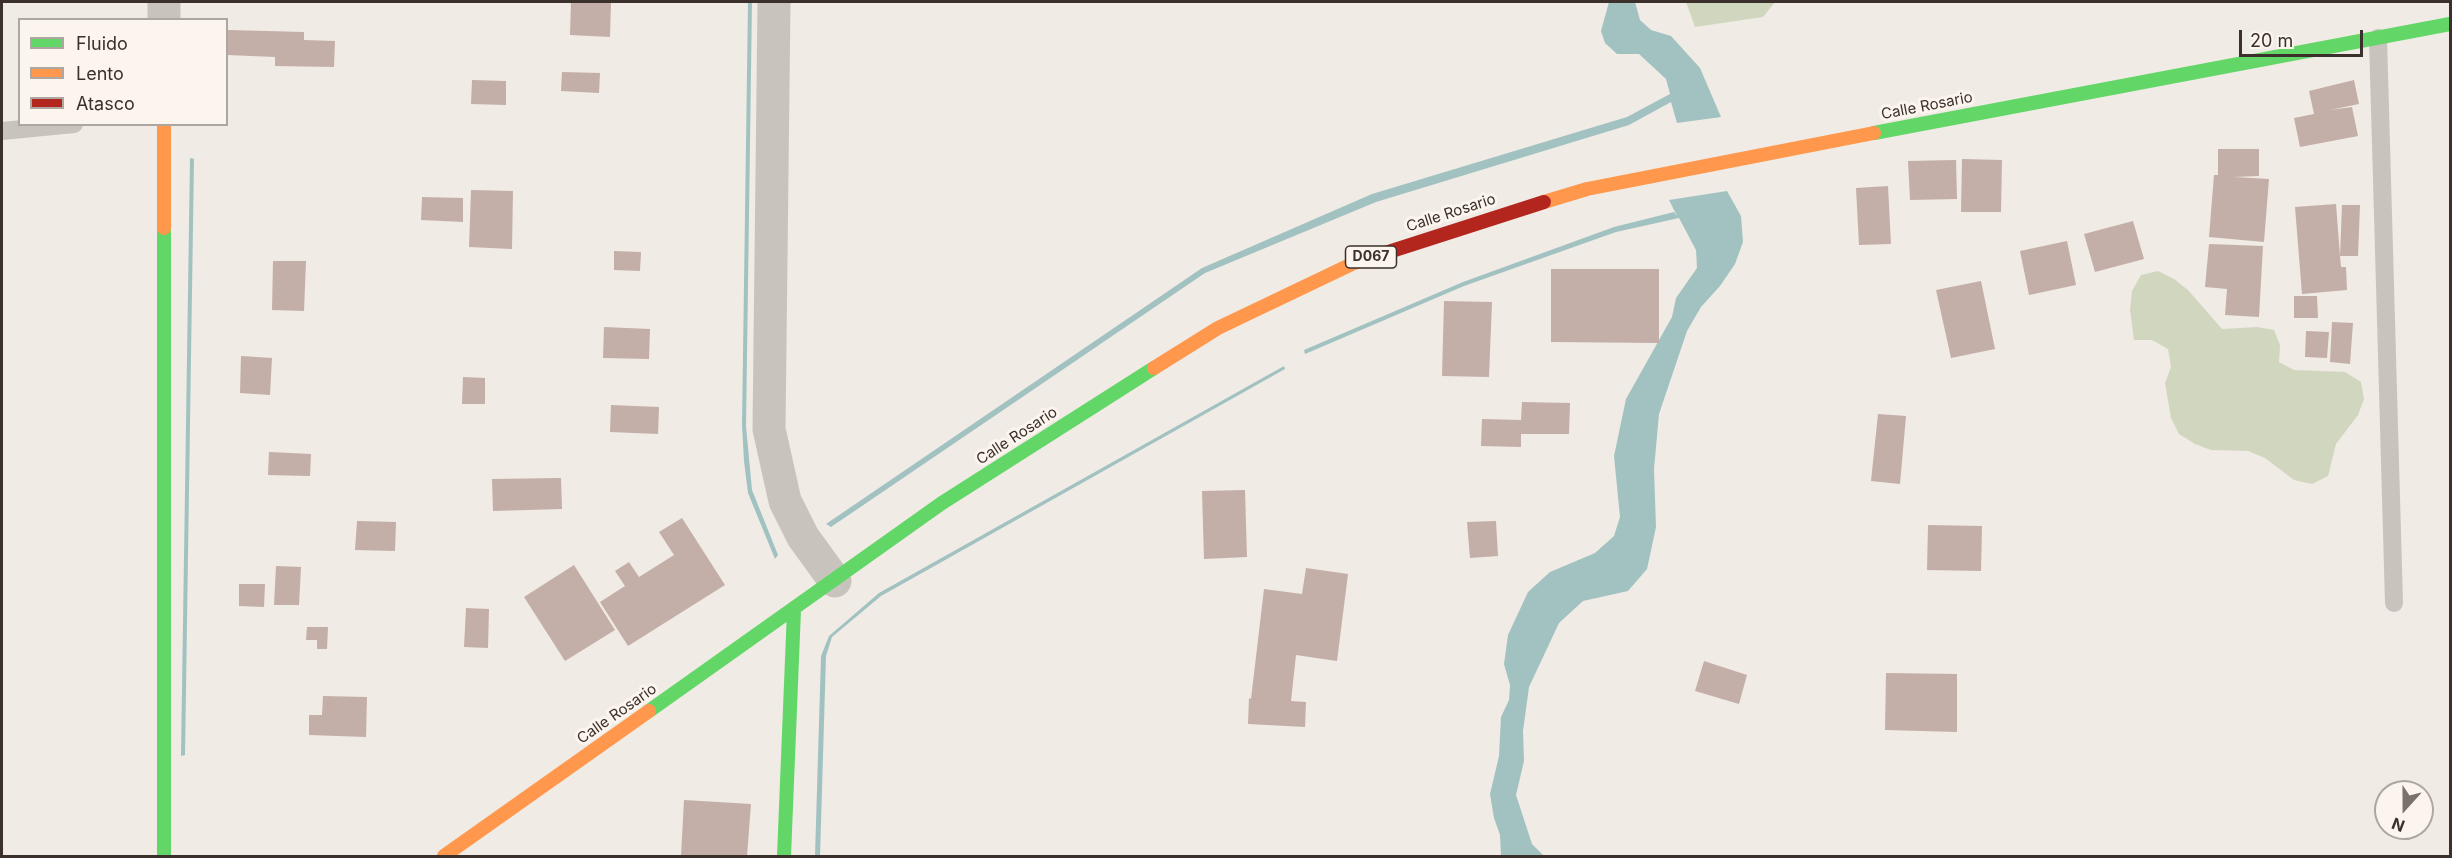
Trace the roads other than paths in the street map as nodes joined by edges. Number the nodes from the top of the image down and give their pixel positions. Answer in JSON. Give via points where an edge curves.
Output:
{"nodes":[{"id":1,"x":164,"y":2,"type":"edge"},
{"id":2,"x":774,"y":2,"type":"edge"},
{"id":3,"x":164,"y":18,"type":"edge"},
{"id":4,"x":2451,"y":24,"type":"edge"},
{"id":5,"x":2378,"y":38,"type":"junction"},
{"id":6,"x":53,"y":126,"type":"edge"},
{"id":7,"x":164,"y":126,"type":"edge"},
{"id":8,"x":2,"y":131,"type":"edge"},
{"id":9,"x":835,"y":581,"type":"junction"},
{"id":10,"x":2394,"y":603,"type":"dead end"},
{"id":11,"x":794,"y":610,"type":"junction"},
{"id":12,"x":164,"y":856,"type":"edge"},
{"id":13,"x":444,"y":856,"type":"edge"},
{"id":14,"x":784,"y":856,"type":"edge"}],
"edges":[{"from":1,"to":3,"type":"street"},
{"from":2,"to":9,"type":"street","via":[[769,429],[786,501],[803,537]]},
{"from":4,"to":5,"type":"main road","name":"Calle Rosario","number":"D067"},
{"from":5,"to":9,"type":"main road","name":"Calle Rosario","number":"D067","via":[[1587,189],[1354,263],[1218,328],[952,497]]},
{"from":5,"to":10,"type":"lane"},
{"from":6,"to":8,"type":"lane"},
{"from":7,"to":12,"type":"main road"},
{"from":9,"to":11,"type":"main road","name":"Calle Rosario","number":"D067"},
{"from":11,"to":13,"type":"main road","name":"Calle Rosario","number":"D067"},
{"from":11,"to":14,"type":"main road"}]}
